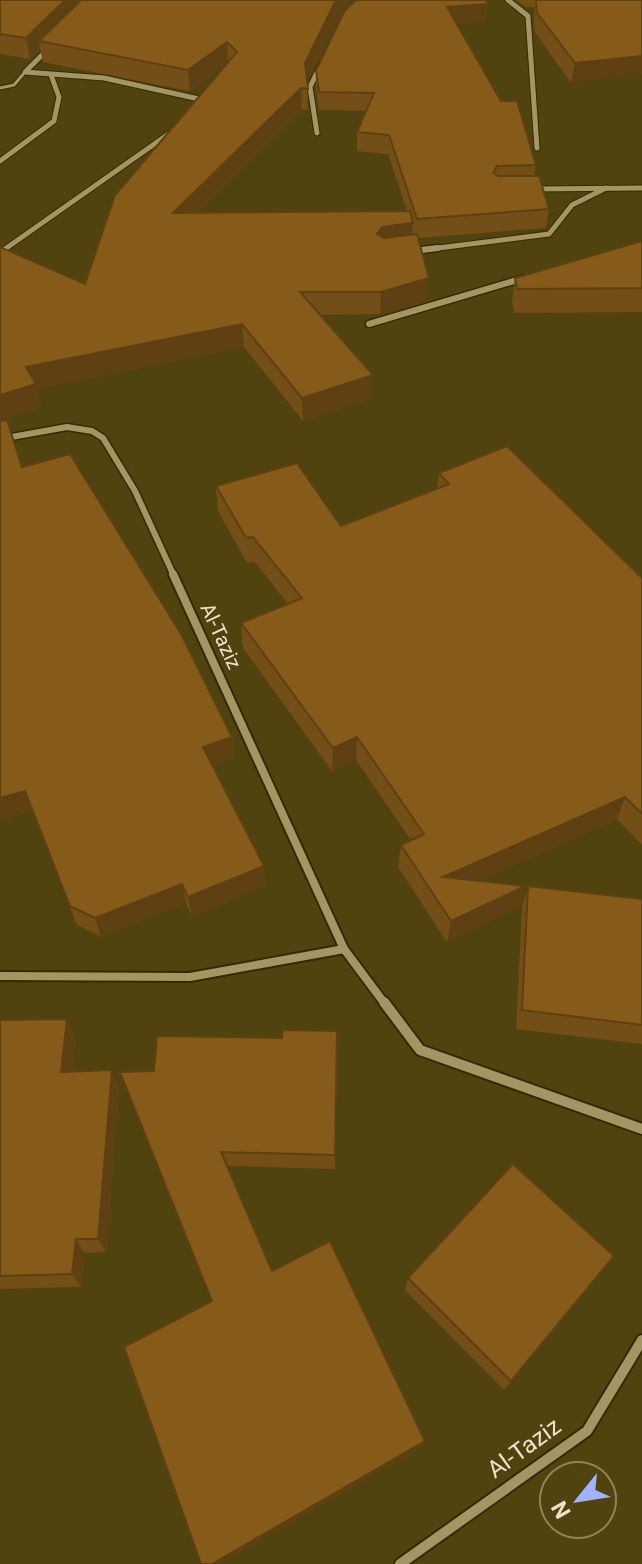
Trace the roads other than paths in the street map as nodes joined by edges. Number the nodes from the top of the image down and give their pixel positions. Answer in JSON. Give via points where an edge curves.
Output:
{"nodes":[{"id":1,"x":508,"y":0,"type":"edge"},
{"id":2,"x":536,"y":11,"type":"edge"},
{"id":3,"x":522,"y":12,"type":"junction"},
{"id":4,"x":58,"y":39,"type":"edge"},
{"id":5,"x":322,"y":62,"type":"edge"},
{"id":6,"x":25,"y":72,"type":"junction"},
{"id":7,"x":51,"y":75,"type":"junction"},
{"id":8,"x":0,"y":88,"type":"edge"},
{"id":9,"x":199,"y":113,"type":"edge"},
{"id":10,"x":173,"y":131,"type":"edge"},
{"id":11,"x":317,"y":133,"type":"dead end"},
{"id":12,"x":537,"y":148,"type":"dead end"},
{"id":13,"x":0,"y":161,"type":"edge"},
{"id":14,"x":606,"y":188,"type":"junction"},
{"id":15,"x":642,"y":188,"type":"edge"},
{"id":16,"x":528,"y":189,"type":"edge"},
{"id":17,"x":5,"y":249,"type":"edge"},
{"id":18,"x":397,"y":253,"type":"edge"},
{"id":19,"x":537,"y":274,"type":"edge"},
{"id":20,"x":369,"y":324,"type":"dead end"},
{"id":21,"x":0,"y":439,"type":"edge"},
{"id":22,"x":344,"y":949,"type":"junction"},
{"id":23,"x":0,"y":976,"type":"edge"},
{"id":24,"x":642,"y":1129,"type":"edge"},
{"id":25,"x":642,"y":1340,"type":"edge"},
{"id":26,"x":400,"y":1564,"type":"edge"}],
"edges":[{"from":1,"to":3,"type":"street"},
{"from":2,"to":3,"type":"lane"},
{"from":3,"to":12,"type":"street","via":[[528,16]]},
{"from":4,"to":6,"type":"street"},
{"from":5,"to":11,"type":"street","via":[[310,87]]},
{"from":6,"to":7,"type":"street"},
{"from":6,"to":8,"type":"lane","via":[[14,85]]},
{"from":7,"to":9,"type":"street","via":[[104,78],[199,99]]},
{"from":7,"to":13,"type":"street","via":[[59,97],[54,121]]},
{"from":10,"to":17,"type":"street"},
{"from":14,"to":15,"type":"street"},
{"from":14,"to":16,"type":"street"},
{"from":14,"to":18,"type":"street","via":[[572,205],[549,234]]},
{"from":19,"to":20,"type":"street"},
{"from":21,"to":22,"type":"street","name":"Al-Taziz","via":[[65,427],[103,438],[135,491]]},
{"from":22,"to":23,"type":"street","via":[[190,977]]},
{"from":22,"to":24,"type":"street","name":"Al-Taziz","via":[[420,1050]]},
{"from":25,"to":26,"type":"street","name":"Al-Taziz","via":[[587,1431]]}]}
